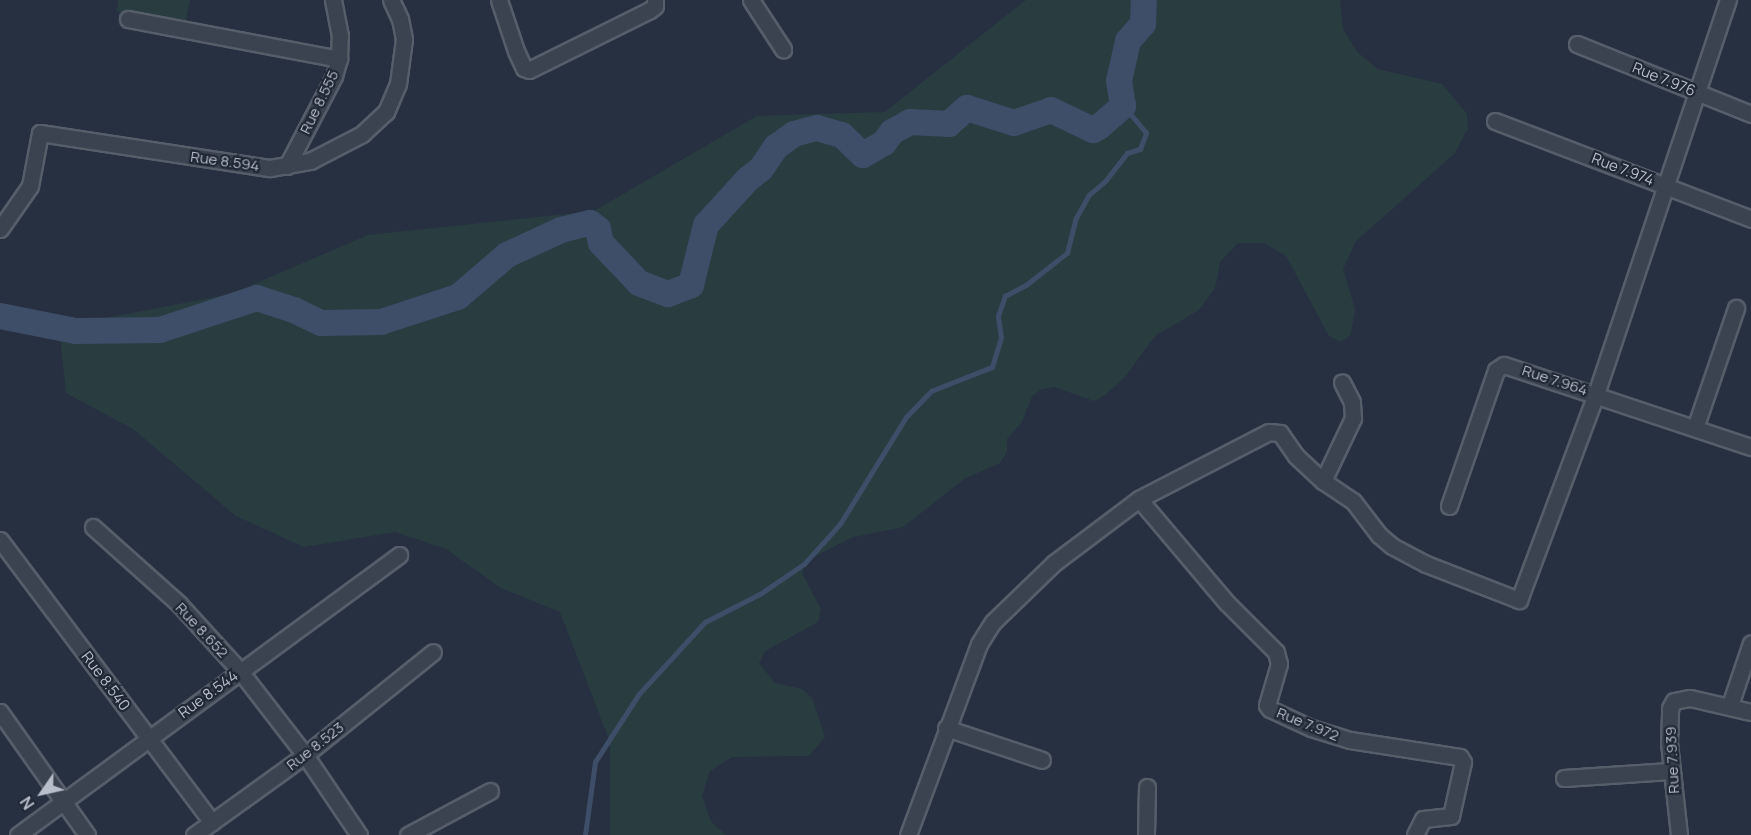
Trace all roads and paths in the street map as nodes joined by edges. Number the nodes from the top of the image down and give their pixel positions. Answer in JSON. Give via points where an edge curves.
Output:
{"nodes":[{"id":1,"x":333,"y":0,"type":"edge"},
{"id":2,"x":391,"y":0,"type":"edge"},
{"id":3,"x":499,"y":0,"type":"edge"},
{"id":4,"x":771,"y":0,"type":"edge"},
{"id":5,"x":1728,"y":0,"type":"edge"},
{"id":6,"x":655,"y":3,"type":"edge"},
{"id":7,"x":754,"y":4,"type":"edge"},
{"id":8,"x":128,"y":19,"type":"dead end"},
{"id":9,"x":1577,"y":44,"type":"dead end"},
{"id":10,"x":783,"y":49,"type":"dead end"},
{"id":11,"x":339,"y":59,"type":"junction"},
{"id":12,"x":1697,"y":93,"type":"junction"},
{"id":13,"x":1751,"y":114,"type":"edge"},
{"id":14,"x":1495,"y":121,"type":"dead end"},
{"id":15,"x":287,"y":166,"type":"junction"},
{"id":16,"x":1667,"y":186,"type":"junction"},
{"id":17,"x":1751,"y":219,"type":"edge"},
{"id":18,"x":0,"y":229,"type":"edge"},
{"id":19,"x":1736,"y":308,"type":"dead end"},
{"id":20,"x":1342,"y":382,"type":"dead end"},
{"id":21,"x":1596,"y":394,"type":"junction"},
{"id":22,"x":1695,"y":428,"type":"junction"},
{"id":23,"x":1751,"y":447,"type":"edge"},
{"id":24,"x":1323,"y":482,"type":"junction"},
{"id":25,"x":1139,"y":499,"type":"junction"},
{"id":26,"x":1449,"y":506,"type":"dead end"},
{"id":27,"x":93,"y":526,"type":"dead end"},
{"id":28,"x":0,"y":540,"type":"edge"},
{"id":29,"x":399,"y":555,"type":"dead end"},
{"id":30,"x":1751,"y":643,"type":"edge"},
{"id":31,"x":433,"y":652,"type":"dead end"},
{"id":32,"x":240,"y":671,"type":"junction"},
{"id":33,"x":1730,"y":705,"type":"junction"},
{"id":34,"x":0,"y":712,"type":"edge"},
{"id":35,"x":1751,"y":712,"type":"edge"},
{"id":36,"x":946,"y":728,"type":"junction"},
{"id":37,"x":148,"y":738,"type":"junction"},
{"id":38,"x":304,"y":755,"type":"junction"},
{"id":39,"x":1042,"y":760,"type":"dead end"},
{"id":40,"x":1670,"y":771,"type":"junction"},
{"id":41,"x":1564,"y":778,"type":"dead end"},
{"id":42,"x":1147,"y":787,"type":"dead end"},
{"id":43,"x":490,"y":791,"type":"dead end"},
{"id":44,"x":63,"y":800,"type":"junction"},
{"id":45,"x":212,"y":822,"type":"junction"},
{"id":46,"x":18,"y":835,"type":"edge"},
{"id":47,"x":87,"y":835,"type":"edge"},
{"id":48,"x":194,"y":835,"type":"edge"},
{"id":49,"x":359,"y":835,"type":"edge"},
{"id":50,"x":408,"y":835,"type":"edge"},
{"id":51,"x":908,"y":835,"type":"edge"},
{"id":52,"x":1146,"y":835,"type":"edge"},
{"id":53,"x":1415,"y":835,"type":"edge"},
{"id":54,"x":1679,"y":835,"type":"edge"}],
"edges":[{"from":1,"to":11,"type":"street","name":"Rue 8.555","via":[[340,36]]},
{"from":2,"to":15,"type":"street","name":"Rue 8.594","via":[[400,19],[404,50],[398,84],[386,112],[362,134],[324,155]]},
{"from":3,"to":6,"type":"street","via":[[524,68],[530,70]]},
{"from":4,"to":7,"type":"street"},
{"from":5,"to":12,"type":"street"},
{"from":7,"to":10,"type":"street"},
{"from":8,"to":11,"type":"street"},
{"from":9,"to":12,"type":"street","name":"Rue 7.976"},
{"from":11,"to":15,"type":"street","name":"Rue 8.555"},
{"from":12,"to":13,"type":"street","name":"Rue 7.976"},
{"from":12,"to":16,"type":"street"},
{"from":14,"to":16,"type":"street","name":"Rue 7.974"},
{"from":15,"to":18,"type":"street","name":"Rue 8.594","via":[[243,165],[40,133],[30,186]]},
{"from":16,"to":17,"type":"street","name":"Rue 7.974"},
{"from":16,"to":21,"type":"street"},
{"from":19,"to":22,"type":"street"},
{"from":20,"to":24,"type":"street","via":[[1352,402],[1353,418]]},
{"from":21,"to":22,"type":"street","name":"Rue 7.964"},
{"from":21,"to":24,"type":"street","via":[[1519,600],[1426,564],[1392,546],[1353,501]]},
{"from":21,"to":26,"type":"street","name":"Rue 7.964","via":[[1510,366],[1496,370]]},
{"from":22,"to":23,"type":"street","name":"Rue 7.964"},
{"from":24,"to":25,"type":"street","via":[[1296,456],[1280,433],[1273,431]]},
{"from":25,"to":36,"type":"street","via":[[1054,562],[993,621],[979,644]]},
{"from":25,"to":53,"type":"street","name":"Rue 7.972","via":[[1227,603],[1276,652],[1279,664],[1267,705],[1270,709],[1350,740],[1460,757],[1463,762],[1451,816],[1423,819]]},
{"from":27,"to":32,"type":"street","name":"Rue 8.652","via":[[179,604]]},
{"from":28,"to":37,"type":"street","name":"Rue 8.540"},
{"from":29,"to":32,"type":"street","name":"Rue 8.544"},
{"from":30,"to":33,"type":"street"},
{"from":31,"to":38,"type":"street","name":"Rue 8.523"},
{"from":32,"to":37,"type":"street","name":"Rue 8.544"},
{"from":32,"to":38,"type":"street","name":"Rue 8.652"},
{"from":33,"to":35,"type":"street"},
{"from":33,"to":40,"type":"street","name":"Rue 7.939","via":[[1690,698],[1674,701],[1670,708]]},
{"from":34,"to":44,"type":"street"},
{"from":36,"to":39,"type":"street"},
{"from":36,"to":51,"type":"street"},
{"from":37,"to":44,"type":"street","name":"Rue 8.544"},
{"from":37,"to":45,"type":"street","name":"Rue 8.540"},
{"from":38,"to":45,"type":"street","name":"Rue 8.523"},
{"from":38,"to":49,"type":"street","name":"Rue 8.652"},
{"from":40,"to":41,"type":"street"},
{"from":40,"to":54,"type":"street","name":"Rue 7.939"},
{"from":42,"to":52,"type":"street"},
{"from":43,"to":50,"type":"street"},
{"from":44,"to":46,"type":"street","name":"Rue 8.544"},
{"from":44,"to":47,"type":"street"},
{"from":45,"to":48,"type":"street","name":"Rue 8.523"}]}
